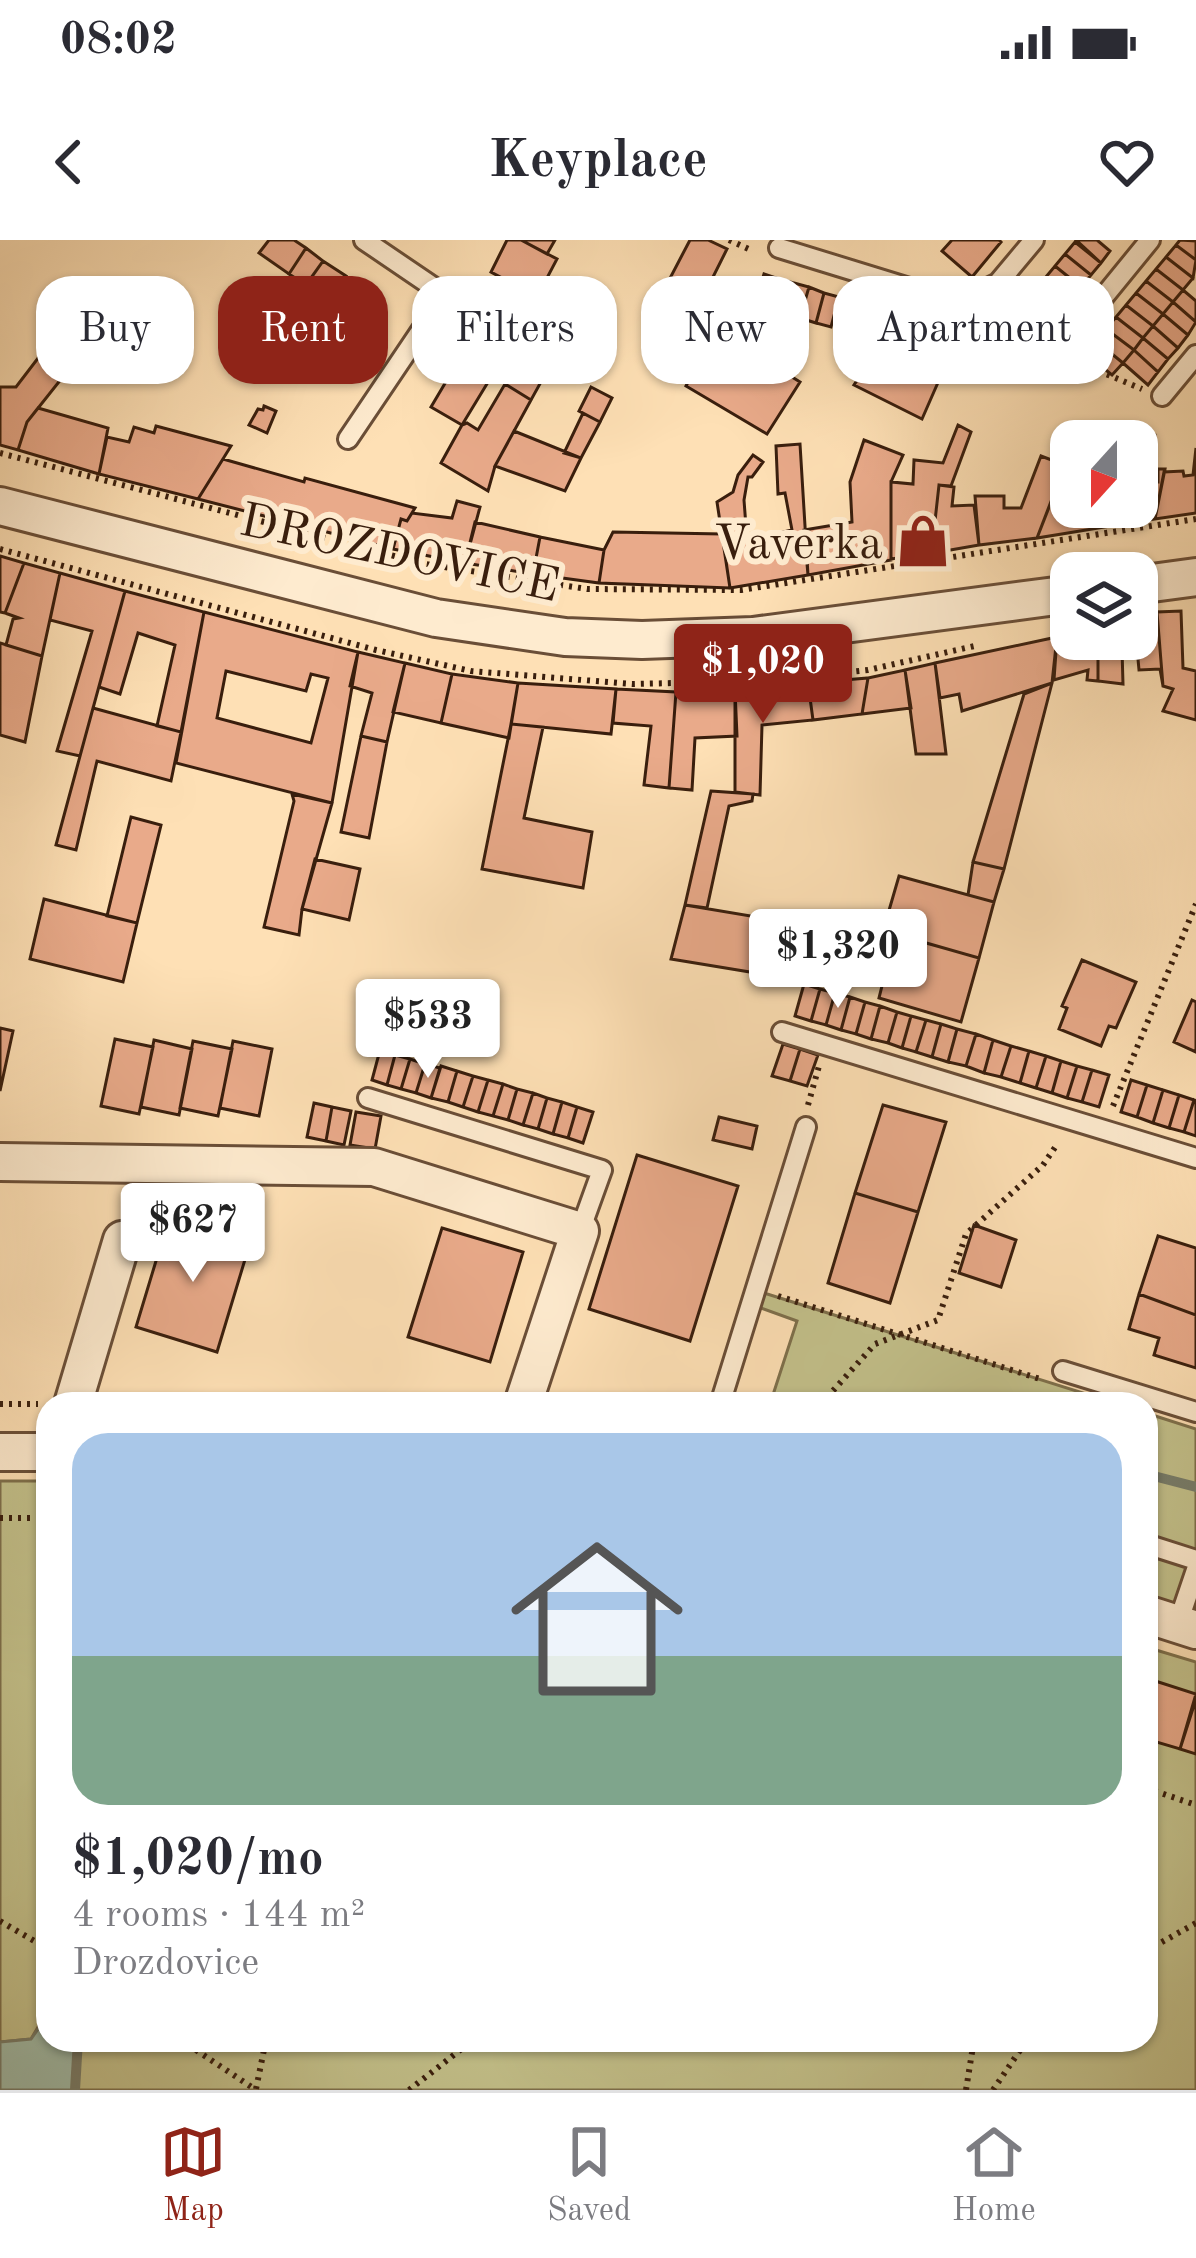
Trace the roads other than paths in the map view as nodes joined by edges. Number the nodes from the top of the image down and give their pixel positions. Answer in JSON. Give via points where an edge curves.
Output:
{"nodes":[{"id":1,"x":364,"y":240,"type":"edge"},
{"id":2,"x":1034,"y":240,"type":"edge"},
{"id":3,"x":1150,"y":240,"type":"edge"},
{"id":4,"x":779,"y":248,"type":"dead end"},
{"id":5,"x":1114,"y":284,"type":"edge"},
{"id":6,"x":1196,"y":355,"type":"edge"},
{"id":7,"x":1162,"y":397,"type":"dead end"},
{"id":8,"x":348,"y":439,"type":"dead end"},
{"id":9,"x":0,"y":506,"type":"edge"},
{"id":10,"x":1196,"y":578,"type":"edge"},
{"id":11,"x":1158,"y":583,"type":"edge"},
{"id":12,"x":1050,"y":597,"type":"edge"},
{"id":13,"x":782,"y":1032,"type":"dead end"},
{"id":14,"x":368,"y":1098,"type":"dead end"},
{"id":15,"x":806,"y":1126,"type":"road end"},
{"id":16,"x":1196,"y":1158,"type":"edge"},
{"id":17,"x":0,"y":1162,"type":"edge"},
{"id":18,"x":580,"y":1231,"type":"junction"},
{"id":19,"x":122,"y":1240,"type":"dead end"},
{"id":20,"x":1063,"y":1371,"type":"road end"},
{"id":21,"x":77,"y":1392,"type":"edge"},
{"id":22,"x":527,"y":1392,"type":"edge"},
{"id":23,"x":724,"y":1392,"type":"edge"},
{"id":24,"x":1131,"y":1392,"type":"edge"},
{"id":25,"x":1158,"y":1400,"type":"edge"},
{"id":26,"x":1196,"y":1412,"type":"edge"},
{"id":27,"x":0,"y":1452,"type":"edge"},
{"id":28,"x":36,"y":1452,"type":"edge"},
{"id":29,"x":1158,"y":1548,"type":"edge"},
{"id":30,"x":1196,"y":1560,"type":"edge"},
{"id":31,"x":1196,"y":1570,"type":"edge"},
{"id":32,"x":1173,"y":1622,"type":"edge"}],
"edges":[{"from":1,"to":8,"type":"lane","via":[[445,295]]},
{"from":2,"to":4,"type":"lane","via":[[998,284],[958,303]]},
{"from":3,"to":5,"type":"lane"},
{"from":6,"to":7,"type":"lane"},
{"from":9,"to":12,"type":"street","name":"DROZDOVICE","via":[[417,613],[565,637],[707,640]]},
{"from":10,"to":11,"type":"street"},
{"from":13,"to":16,"type":"lane"},
{"from":14,"to":18,"type":"lane","via":[[602,1170]]},
{"from":15,"to":23,"type":"lane"},
{"from":17,"to":18,"type":"street","via":[[374,1167]]},
{"from":18,"to":22,"type":"street"},
{"from":19,"to":21,"type":"street"},
{"from":20,"to":24,"type":"lane"},
{"from":25,"to":26,"type":"lane"},
{"from":27,"to":28,"type":"street"},
{"from":29,"to":30,"type":"lane"},
{"from":31,"to":32,"type":"lane"}]}
